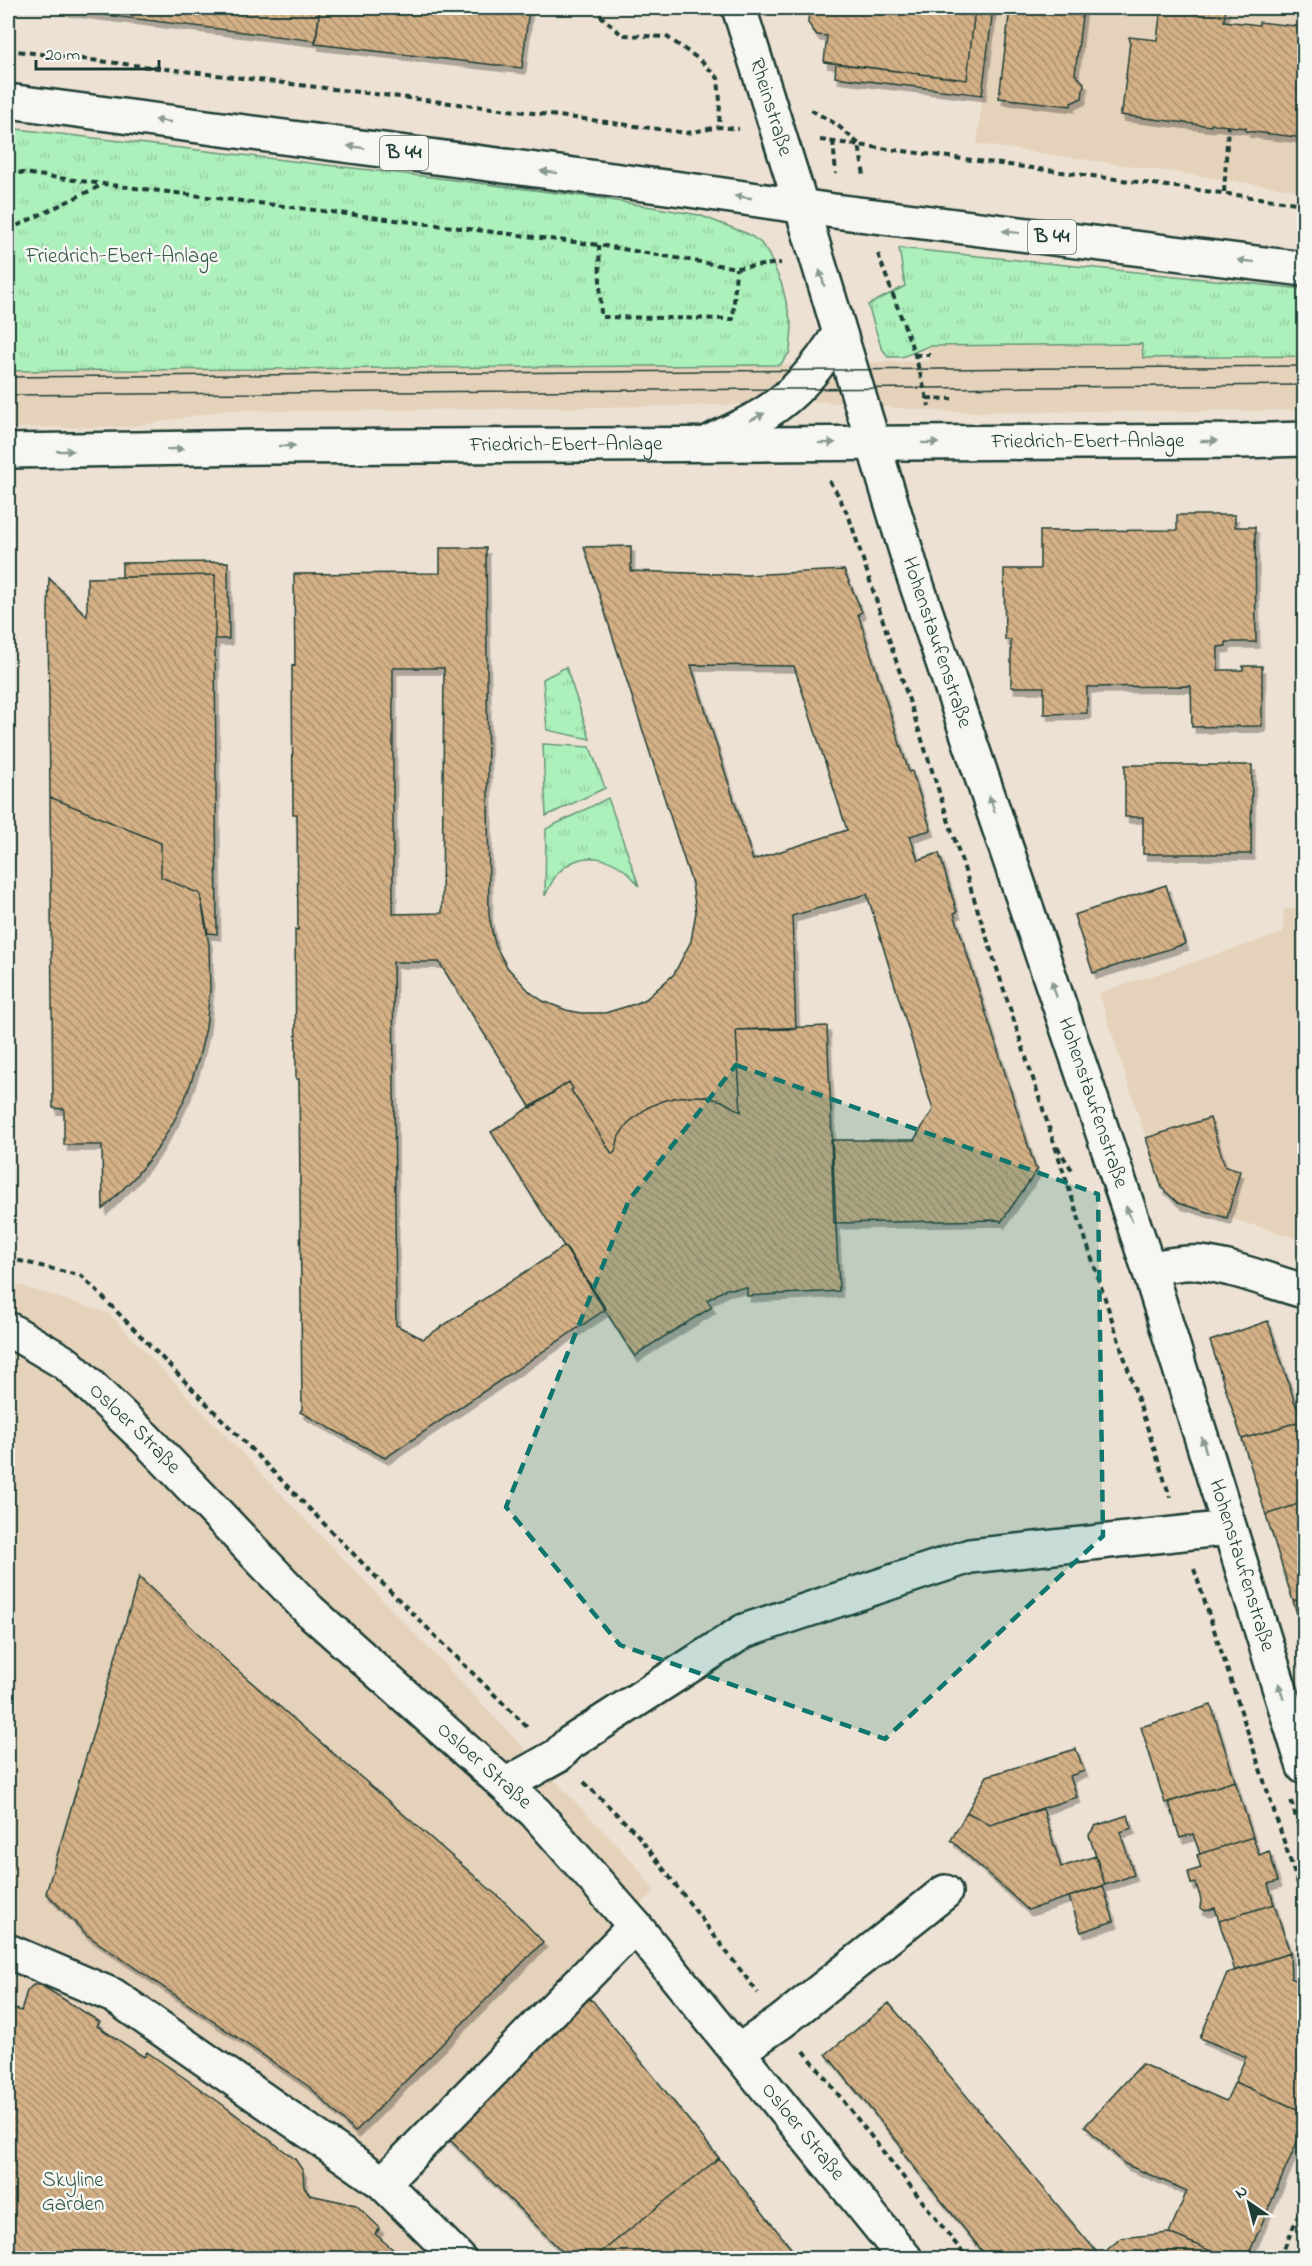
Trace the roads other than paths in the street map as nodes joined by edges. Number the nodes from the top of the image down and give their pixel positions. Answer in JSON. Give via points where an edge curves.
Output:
{"nodes":[{"id":1,"x":739,"y":8,"type":"edge"},
{"id":2,"x":8,"y":100,"type":"edge"},
{"id":3,"x":801,"y":205,"type":"junction"},
{"id":4,"x":1305,"y":269,"type":"edge"},
{"id":5,"x":839,"y":333,"type":"junction"},
{"id":6,"x":1305,"y":439,"type":"edge"},
{"id":7,"x":872,"y":442,"type":"junction"},
{"id":8,"x":705,"y":445,"type":"junction"},
{"id":9,"x":8,"y":451,"type":"edge"},
{"id":10,"x":1149,"y":1269,"type":"junction"},
{"id":11,"x":1305,"y":1292,"type":"edge"},
{"id":12,"x":8,"y":1329,"type":"edge"},
{"id":13,"x":1229,"y":1528,"type":"junction"},
{"id":14,"x":1305,"y":1767,"type":"edge"},
{"id":15,"x":505,"y":1785,"type":"junction"},
{"id":16,"x":945,"y":1892,"type":"dead end"},
{"id":17,"x":635,"y":1926,"type":"junction"},
{"id":18,"x":8,"y":1951,"type":"edge"},
{"id":19,"x":737,"y":2052,"type":"junction"},
{"id":20,"x":383,"y":2183,"type":"junction"},
{"id":21,"x":458,"y":2259,"type":"edge"},
{"id":22,"x":905,"y":2259,"type":"edge"}],
"edges":[{"from":1,"to":3,"type":"main road","name":"Rheinstraße"},
{"from":3,"to":2,"type":"main road","number":"B 44","one_way":true},
{"from":4,"to":3,"type":"main road","number":"B 44","one_way":true},
{"from":5,"to":3,"type":"main road","one_way":true},
{"from":5,"to":7,"type":"main road"},
{"from":8,"to":5,"type":"main road","one_way":true,"via":[[767,412],[796,390]]},
{"from":7,"to":6,"type":"main road","name":"Friedrich-Ebert-Anlage","one_way":true},
{"from":8,"to":7,"type":"main road","name":"Friedrich-Ebert-Anlage","one_way":true},
{"from":10,"to":7,"type":"main road","name":"Hohenstaufenstraße","one_way":true,"via":[[913,574]]},
{"from":9,"to":8,"type":"main road","name":"Friedrich-Ebert-Anlage","one_way":true},
{"from":10,"to":11,"type":"main road","via":[[1200,1263]]},
{"from":13,"to":10,"type":"main road","name":"Hohenstaufenstraße","one_way":true},
{"from":12,"to":15,"type":"main road","name":"Osloer Straße","via":[[67,1364],[145,1438],[309,1610]]},
{"from":14,"to":13,"type":"main road","name":"Hohenstaufenstraße","one_way":true},
{"from":13,"to":15,"type":"main road","via":[[970,1556],[744,1631],[570,1743],[557,1756]]},
{"from":15,"to":17,"type":"main road","name":"Osloer Straße","via":[[535,1812]]},
{"from":16,"to":19,"type":"main road","via":[[781,2022]]},
{"from":17,"to":19,"type":"main road","name":"Osloer Straße"},
{"from":17,"to":20,"type":"main road"},
{"from":18,"to":20,"type":"main road","via":[[114,1996]]},
{"from":19,"to":22,"type":"main road","name":"Osloer Straße"},
{"from":20,"to":21,"type":"main road"}]}
